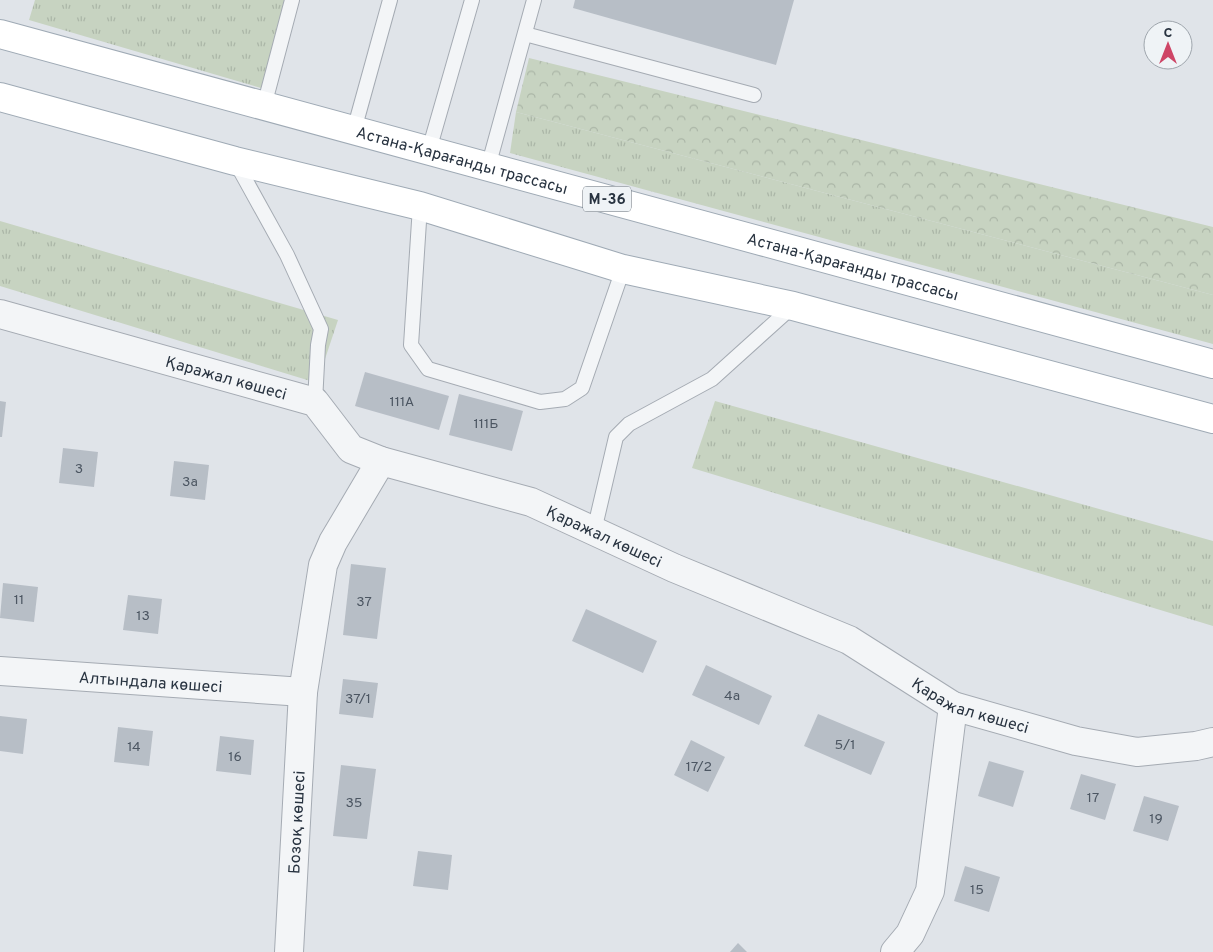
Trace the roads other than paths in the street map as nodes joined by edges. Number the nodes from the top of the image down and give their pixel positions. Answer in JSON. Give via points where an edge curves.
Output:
{"nodes":[{"id":1,"x":292,"y":0,"type":"edge"},
{"id":2,"x":390,"y":0,"type":"edge"},
{"id":3,"x":472,"y":0,"type":"edge"},
{"id":4,"x":534,"y":0,"type":"edge"},
{"id":5,"x":0,"y":34,"type":"edge"},
{"id":6,"x":525,"y":34,"type":"junction"},
{"id":7,"x":754,"y":95,"type":"dead end"},
{"id":8,"x":0,"y":97,"type":"edge"},
{"id":9,"x":264,"y":106,"type":"junction"},
{"id":10,"x":354,"y":130,"type":"junction"},
{"id":11,"x":429,"y":150,"type":"junction"},
{"id":12,"x":235,"y":161,"type":"junction"},
{"id":13,"x":488,"y":167,"type":"junction"},
{"id":14,"x":420,"y":206,"type":"junction"},
{"id":15,"x":624,"y":269,"type":"junction"},
{"id":16,"x":793,"y":306,"type":"junction"},
{"id":17,"x":0,"y":314,"type":"edge"},
{"id":18,"x":1213,"y":364,"type":"edge"},
{"id":19,"x":315,"y":402,"type":"junction"},
{"id":20,"x":1213,"y":419,"type":"edge"},
{"id":21,"x":381,"y":460,"type":"junction"},
{"id":22,"x":594,"y":531,"type":"junction"},
{"id":23,"x":0,"y":671,"type":"edge"},
{"id":24,"x":303,"y":692,"type":"junction"},
{"id":25,"x":953,"y":706,"type":"junction"},
{"id":26,"x":1213,"y":742,"type":"edge"},
{"id":27,"x":288,"y":952,"type":"edge"},
{"id":28,"x":895,"y":952,"type":"edge"}],
"edges":[{"from":1,"to":9,"type":"lane"},
{"from":2,"to":10,"type":"lane"},
{"from":3,"to":11,"type":"lane"},
{"from":4,"to":6,"type":"lane"},
{"from":5,"to":9,"type":"main road","name":"Астана-Қарағанды трассасы","number":"M-36"},
{"from":6,"to":7,"type":"lane"},
{"from":6,"to":13,"type":"lane"},
{"from":8,"to":12,"type":"main road"},
{"from":9,"to":10,"type":"main road","name":"Астана-Қарағанды трассасы","number":"M-36"},
{"from":10,"to":11,"type":"main road","name":"Астана-Қарағанды трассасы","number":"M-36"},
{"from":11,"to":13,"type":"main road","name":"Астана-Қарағанды трассасы","number":"M-36"},
{"from":12,"to":14,"type":"main road"},
{"from":12,"to":19,"type":"lane","via":[[287,255],[321,329]]},
{"from":13,"to":18,"type":"main road","name":"Астана-Қарағанды трассасы","number":"M-36"},
{"from":14,"to":15,"type":"main road"},
{"from":14,"to":15,"type":"lane","via":[[412,345],[428,369],[540,402],[565,399],[582,388]]},
{"from":15,"to":16,"type":"main road"},
{"from":16,"to":20,"type":"main road"},
{"from":16,"to":22,"type":"lane","via":[[712,378],[630,424],[616,437]]},
{"from":17,"to":19,"type":"street","name":"Қаражал көшесі"},
{"from":19,"to":21,"type":"street","name":"Қаражал көшесі","via":[[351,449]]},
{"from":21,"to":22,"type":"street","name":"Қаражал көшесі","via":[[530,502]]},
{"from":21,"to":24,"type":"street","name":"Бозоқ көшесі","via":[[323,565]]},
{"from":22,"to":25,"type":"street","name":"Қаражал көшесі","via":[[674,568],[849,640]]},
{"from":23,"to":24,"type":"street","name":"Алтындала көшесі"},
{"from":24,"to":27,"type":"street","name":"Бозоқ көшесі"},
{"from":25,"to":26,"type":"street","name":"Қаражал көшесі","via":[[1076,741],[1137,752]]},
{"from":25,"to":28,"type":"street","via":[[930,891],[910,934]]}]}
